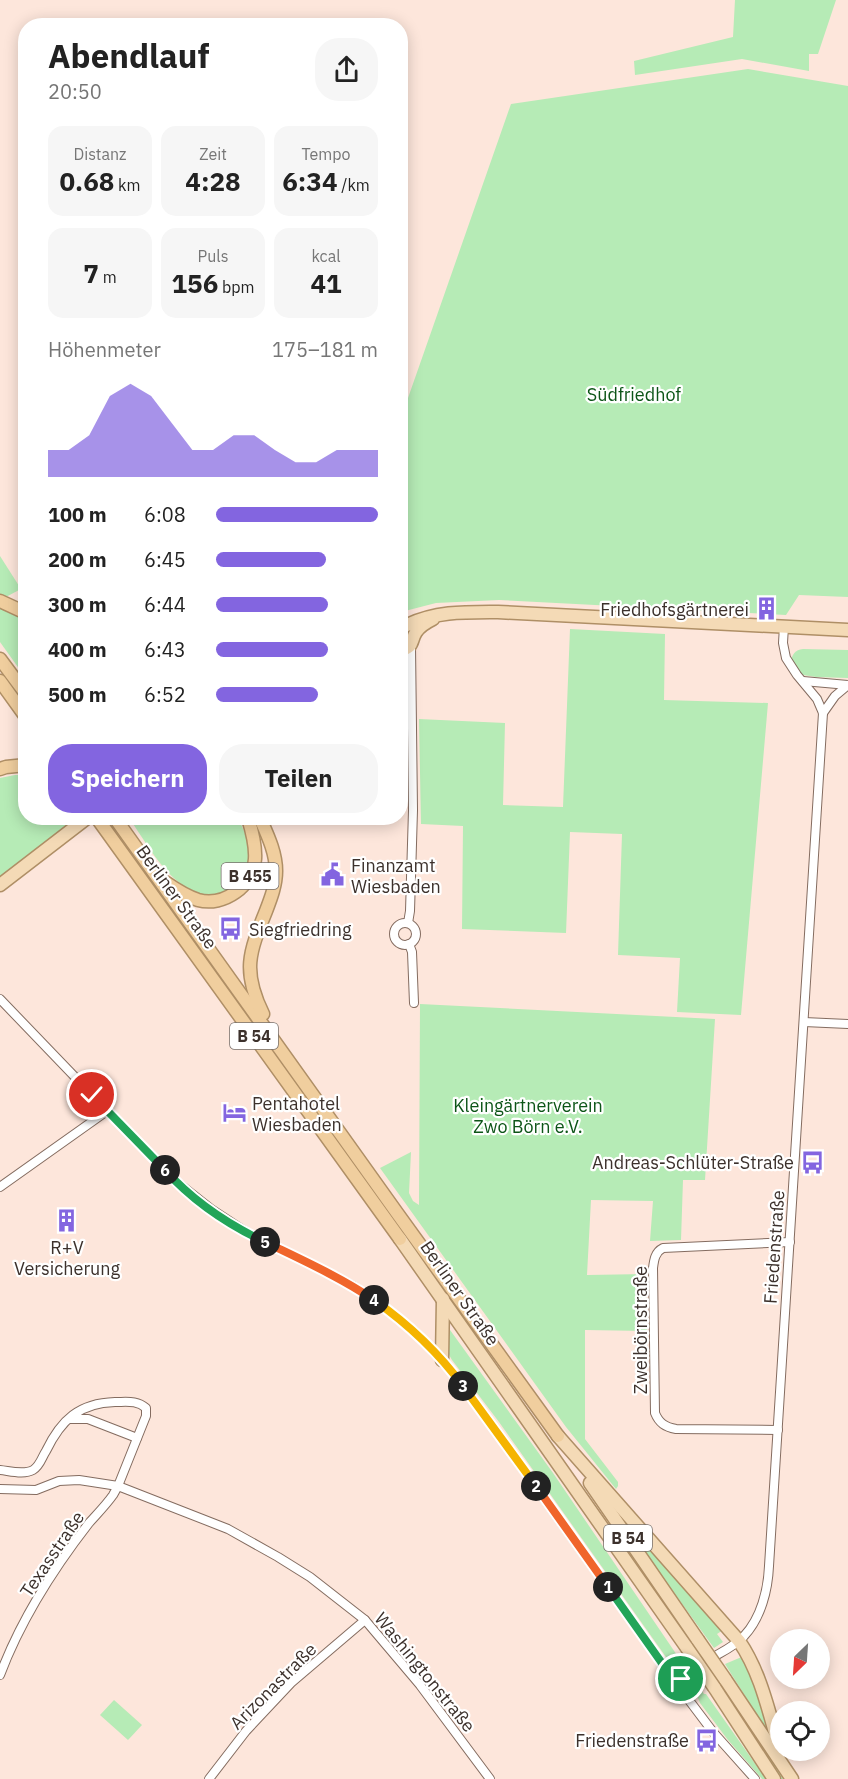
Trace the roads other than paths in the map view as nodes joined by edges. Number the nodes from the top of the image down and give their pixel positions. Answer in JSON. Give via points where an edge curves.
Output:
{"nodes":[{"id":1,"x":0,"y":601,"type":"edge"},
{"id":2,"x":18,"y":609,"type":"edge"},
{"id":3,"x":784,"y":627,"type":"junction"},
{"id":4,"x":848,"y":630,"type":"edge"},
{"id":5,"x":408,"y":636,"type":"edge"},
{"id":6,"x":408,"y":650,"type":"edge"},
{"id":7,"x":0,"y":659,"type":"edge"},
{"id":8,"x":408,"y":664,"type":"edge"},
{"id":9,"x":412,"y":675,"type":"junction"},
{"id":10,"x":0,"y":681,"type":"edge"},
{"id":11,"x":803,"y":681,"type":"junction"},
{"id":12,"x":18,"y":683,"type":"edge"},
{"id":13,"x":848,"y":685,"type":"edge"},
{"id":14,"x":18,"y":706,"type":"edge"},
{"id":15,"x":823,"y":713,"type":"junction"},
{"id":16,"x":18,"y":766,"type":"edge"},
{"id":17,"x":0,"y":769,"type":"edge"},
{"id":18,"x":78,"y":825,"type":"edge"},
{"id":19,"x":103,"y":825,"type":"edge"},
{"id":20,"x":120,"y":825,"type":"edge"},
{"id":21,"x":250,"y":825,"type":"edge"},
{"id":22,"x":263,"y":825,"type":"edge"},
{"id":23,"x":156,"y":876,"type":"junction"},
{"id":24,"x":0,"y":885,"type":"edge"},
{"id":25,"x":408,"y":923,"type":"junction"},
{"id":26,"x":409,"y":944,"type":"junction"},
{"id":27,"x":0,"y":999,"type":"edge"},
{"id":28,"x":414,"y":1003,"type":"dead end"},
{"id":29,"x":804,"y":1022,"type":"junction"},
{"id":30,"x":848,"y":1024,"type":"edge"},
{"id":31,"x":278,"y":1044,"type":"junction"},
{"id":32,"x":107,"y":1111,"type":"junction"},
{"id":33,"x":0,"y":1187,"type":"edge"},
{"id":34,"x":400,"y":1239,"type":"joint"},
{"id":35,"x":790,"y":1242,"type":"junction"},
{"id":36,"x":443,"y":1299,"type":"junction"},
{"id":37,"x":442,"y":1360,"type":"junction"},
{"id":38,"x":65,"y":1420,"type":"junction"},
{"id":39,"x":778,"y":1430,"type":"junction"},
{"id":40,"x":558,"y":1436,"type":"junction"},
{"id":41,"x":137,"y":1438,"type":"junction"},
{"id":42,"x":0,"y":1470,"type":"edge"},
{"id":43,"x":118,"y":1486,"type":"junction"},
{"id":44,"x":0,"y":1489,"type":"edge"},
{"id":45,"x":365,"y":1620,"type":"junction"},
{"id":46,"x":739,"y":1641,"type":"junction"},
{"id":47,"x":717,"y":1655,"type":"dead end"},
{"id":48,"x":691,"y":1673,"type":"dead end"},
{"id":49,"x":0,"y":1675,"type":"edge"},
{"id":50,"x":676,"y":1683,"type":"junction"},
{"id":51,"x":770,"y":1716,"type":"edge"},
{"id":52,"x":789,"y":1773,"type":"edge"},
{"id":53,"x":209,"y":1779,"type":"edge"},
{"id":54,"x":490,"y":1779,"type":"edge"},
{"id":55,"x":755,"y":1779,"type":"edge"},
{"id":56,"x":774,"y":1779,"type":"edge"}],
"edges":[{"from":1,"to":2,"type":"highway"},
{"from":3,"to":4,"type":"main road"},
{"from":3,"to":5,"type":"main road","via":[[464,612],[422,618]]},
{"from":3,"to":11,"type":"street","via":[[786,658]]},
{"from":6,"to":9,"type":"street"},
{"from":7,"to":12,"type":"highway"},
{"from":8,"to":9,"type":"street"},
{"from":9,"to":25,"type":"street","via":[[413,810]]},
{"from":10,"to":14,"type":"highway"},
{"from":11,"to":13,"type":"street"},
{"from":11,"to":15,"type":"street"},
{"from":13,"to":15,"type":"street"},
{"from":15,"to":29,"type":"street","name":"Friedenstraße"},
{"from":16,"to":17,"type":"highway"},
{"from":18,"to":24,"type":"main road"},
{"from":19,"to":34,"type":"highway","name":"Berliner Straße","number":"B 54"},
{"from":20,"to":23,"type":"highway","number":"B 455"},
{"from":21,"to":23,"type":"highway","number":"B 455","via":[[255,846],[253,868],[244,885],[230,896],[200,901]]},
{"from":22,"to":31,"type":"highway","via":[[274,854],[275,881],[253,944],[250,982]]},
{"from":23,"to":31,"type":"highway","number":"B 54"},
{"from":25,"to":26,"type":"street","via":[[416,935]]},
{"from":25,"to":26,"type":"street","via":[[398,925],[393,934],[399,943]]},
{"from":26,"to":28,"type":"street"},
{"from":27,"to":32,"type":"street"},
{"from":29,"to":30,"type":"street"},
{"from":29,"to":35,"type":"street","name":"Friedenstraße"},
{"from":31,"to":40,"type":"highway","name":"Berliner Straße","number":"B 54"},
{"from":32,"to":33,"type":"street"},
{"from":32,"to":37,"type":"street","via":[[173,1179],[211,1209],[249,1234],[353,1286],[415,1332]]},
{"from":34,"to":36,"type":"main road","name":"Berliner Straße","number":"B 54"},
{"from":35,"to":39,"type":"street","name":"Friedenstraße"},
{"from":35,"to":39,"type":"street","name":"Zweibörnstraße","via":[[663,1248],[653,1268],[657,1419],[676,1429]]},
{"from":36,"to":37,"type":"main road"},
{"from":36,"to":56,"type":"main road","name":"Berliner Straße","number":"B 54","bridge":true},
{"from":37,"to":50,"type":"street"},
{"from":38,"to":41,"type":"street","via":[[88,1419]]},
{"from":38,"to":41,"type":"street","via":[[95,1405],[138,1402],[147,1412]]},
{"from":38,"to":42,"type":"street","via":[[36,1467],[26,1472]]},
{"from":39,"to":46,"type":"street","name":"Friedenstraße","via":[[765,1594],[752,1624]]},
{"from":40,"to":46,"type":"main road"},
{"from":40,"to":52,"type":"main road","name":"Berliner Straße","number":"B 54","bridge":true},
{"from":41,"to":43,"type":"street"},
{"from":43,"to":44,"type":"street","name":"Washingtonstraße","via":[[79,1480],[59,1481],[36,1490]]},
{"from":43,"to":45,"type":"street","name":"Washingtonstraße","via":[[228,1529],[310,1577]]},
{"from":43,"to":49,"type":"street","name":"Texasstraße","via":[[41,1593]]},
{"from":45,"to":53,"type":"street","name":"Arizonastraße","via":[[291,1683],[246,1731]]},
{"from":45,"to":54,"type":"street","name":"Washingtonstraße","via":[[420,1685]]},
{"from":46,"to":47,"type":"street","name":"Friedenstraße"},
{"from":46,"to":51,"type":"main road","via":[[758,1675]]},
{"from":48,"to":50,"type":"street"},
{"from":50,"to":55,"type":"street"}]}
